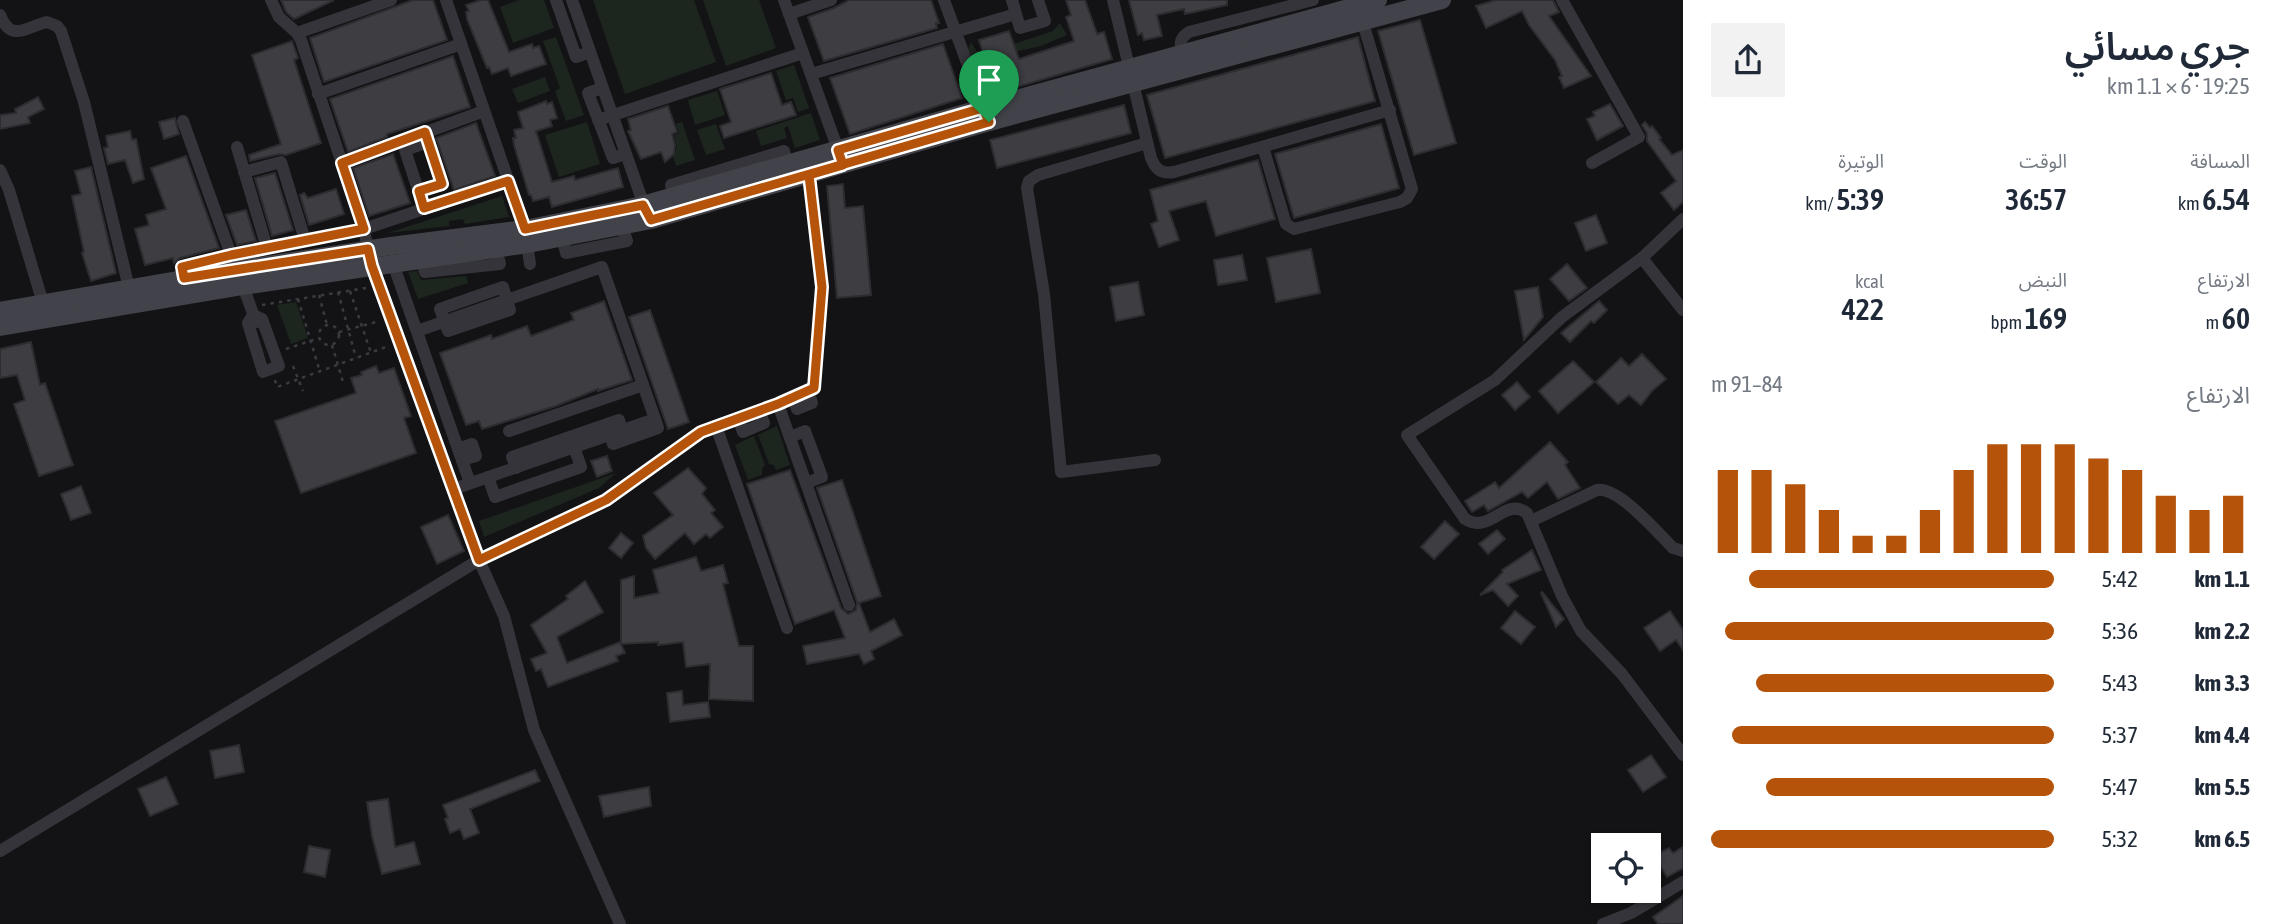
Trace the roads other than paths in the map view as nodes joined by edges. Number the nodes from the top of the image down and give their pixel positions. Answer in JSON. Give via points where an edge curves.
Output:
{"nodes":[{"id":1,"x":271,"y":0,"type":"edge"},
{"id":2,"x":391,"y":0,"type":"edge"},
{"id":3,"x":446,"y":0,"type":"edge"},
{"id":4,"x":556,"y":0,"type":"edge"},
{"id":5,"x":572,"y":0,"type":"edge"},
{"id":6,"x":784,"y":0,"type":"edge"},
{"id":7,"x":831,"y":0,"type":"edge"},
{"id":8,"x":944,"y":0,"type":"edge"},
{"id":9,"x":1012,"y":0,"type":"edge"},
{"id":10,"x":1038,"y":0,"type":"edge"},
{"id":11,"x":1113,"y":0,"type":"edge"},
{"id":12,"x":1313,"y":0,"type":"edge"},
{"id":13,"x":1378,"y":0,"type":"edge"},
{"id":14,"x":1442,"y":0,"type":"edge"},
{"id":15,"x":1562,"y":0,"type":"edge"},
{"id":16,"x":1359,"y":8,"type":"edge"},
{"id":17,"x":789,"y":14,"type":"junction"},
{"id":18,"x":1016,"y":14,"type":"junction"},
{"id":19,"x":0,"y":15,"type":"edge"},
{"id":20,"x":955,"y":32,"type":"junction"},
{"id":21,"x":298,"y":33,"type":"junction"},
{"id":22,"x":461,"y":44,"type":"junction"},
{"id":23,"x":590,"y":52,"type":"junction"},
{"id":24,"x":803,"y":53,"type":"junction"},
{"id":25,"x":1182,"y":54,"type":"junction"},
{"id":26,"x":811,"y":74,"type":"junction"},
{"id":27,"x":1130,"y":76,"type":"junction"},
{"id":28,"x":602,"y":88,"type":"junction"},
{"id":29,"x":317,"y":94,"type":"junction"},
{"id":30,"x":1390,"y":110,"type":"junction"},
{"id":31,"x":484,"y":111,"type":"junction"},
{"id":32,"x":612,"y":115,"type":"junction"},
{"id":33,"x":986,"y":115,"type":"junction"},
{"id":34,"x":598,"y":120,"type":"junction"},
{"id":35,"x":183,"y":121,"type":"dead end"},
{"id":36,"x":426,"y":137,"type":"junction"},
{"id":37,"x":1147,"y":144,"type":"junction"},
{"id":38,"x":237,"y":147,"type":"dead end"},
{"id":39,"x":1263,"y":147,"type":"junction"},
{"id":40,"x":625,"y":154,"type":"junction"},
{"id":41,"x":840,"y":157,"type":"junction"},
{"id":42,"x":342,"y":163,"type":"junction"},
{"id":43,"x":1592,"y":163,"type":"dead end"},
{"id":44,"x":0,"y":170,"type":"edge"},
{"id":45,"x":244,"y":172,"type":"junction"},
{"id":46,"x":809,"y":175,"type":"junction"},
{"id":47,"x":508,"y":181,"type":"junction"},
{"id":48,"x":419,"y":191,"type":"junction"},
{"id":49,"x":424,"y":208,"type":"junction"},
{"id":50,"x":647,"y":213,"type":"junction"},
{"id":51,"x":1683,"y":219,"type":"edge"},
{"id":52,"x":364,"y":229,"type":"junction"},
{"id":53,"x":526,"y":237,"type":"junction"},
{"id":54,"x":305,"y":240,"type":"junction"},
{"id":55,"x":267,"y":248,"type":"junction"},
{"id":56,"x":231,"y":255,"type":"junction"},
{"id":57,"x":370,"y":258,"type":"junction"},
{"id":58,"x":1642,"y":258,"type":"junction"},
{"id":59,"x":530,"y":264,"type":"dead end"},
{"id":60,"x":396,"y":272,"type":"dead end"},
{"id":61,"x":184,"y":278,"type":"junction"},
{"id":62,"x":243,"y":286,"type":"junction"},
{"id":63,"x":128,"y":288,"type":"junction"},
{"id":64,"x":507,"y":300,"type":"junction"},
{"id":65,"x":43,"y":303,"type":"junction"},
{"id":66,"x":1683,"y":310,"type":"edge"},
{"id":67,"x":0,"y":311,"type":"edge"},
{"id":68,"x":252,"y":311,"type":"junction"},
{"id":69,"x":445,"y":322,"type":"junction"},
{"id":70,"x":0,"y":327,"type":"edge"},
{"id":71,"x":417,"y":331,"type":"junction"},
{"id":72,"x":643,"y":385,"type":"junction"},
{"id":73,"x":778,"y":404,"type":"junction"},
{"id":74,"x":655,"y":419,"type":"junction"},
{"id":75,"x":716,"y":426,"type":"junction"},
{"id":76,"x":622,"y":430,"type":"junction"},
{"id":77,"x":509,"y":431,"type":"dead end"},
{"id":78,"x":610,"y":435,"type":"junction"},
{"id":79,"x":574,"y":447,"type":"junction"},
{"id":80,"x":1154,"y":460,"type":"dead end"},
{"id":81,"x":516,"y":468,"type":"junction"},
{"id":82,"x":488,"y":477,"type":"junction"},
{"id":83,"x":470,"y":483,"type":"junction"},
{"id":84,"x":454,"y":489,"type":"junction"},
{"id":85,"x":1531,"y":521,"type":"junction"},
{"id":86,"x":1683,"y":551,"type":"edge"},
{"id":87,"x":479,"y":560,"type":"junction"},
{"id":88,"x":849,"y":605,"type":"dead end"},
{"id":89,"x":787,"y":628,"type":"dead end"},
{"id":90,"x":1683,"y":755,"type":"edge"},
{"id":91,"x":0,"y":851,"type":"edge"},
{"id":92,"x":1683,"y":882,"type":"edge"},
{"id":93,"x":620,"y":924,"type":"edge"},
{"id":94,"x":1603,"y":924,"type":"edge"}],
"edges":[{"from":1,"to":21,"type":"street","via":[[279,17]]},
{"from":2,"to":21,"type":"street"},
{"from":3,"to":22,"type":"street"},
{"from":4,"to":23,"type":"street","via":[[576,57]]},
{"from":5,"to":23,"type":"street"},
{"from":6,"to":17,"type":"street"},
{"from":7,"to":17,"type":"street"},
{"from":8,"to":20,"type":"street"},
{"from":9,"to":18,"type":"street"},
{"from":10,"to":18,"type":"street","via":[[1045,21],[1020,28]]},
{"from":11,"to":27,"type":"street"},
{"from":12,"to":25,"type":"street","via":[[1189,32],[1181,40]]},
{"from":13,"to":16,"type":"street"},
{"from":14,"to":16,"type":"street"},
{"from":15,"to":43,"type":"street","via":[[1639,137]]},
{"from":16,"to":25,"type":"street"},
{"from":16,"to":27,"type":"street"},
{"from":16,"to":30,"type":"street"},
{"from":17,"to":24,"type":"street"},
{"from":18,"to":20,"type":"street"},
{"from":19,"to":63,"type":"street","via":[[10,31],[47,22],[61,31],[85,102]]},
{"from":20,"to":26,"type":"street"},
{"from":20,"to":33,"type":"street"},
{"from":21,"to":29,"type":"street"},
{"from":22,"to":29,"type":"street"},
{"from":22,"to":31,"type":"street"},
{"from":23,"to":28,"type":"street"},
{"from":24,"to":26,"type":"street"},
{"from":24,"to":32,"type":"street"},
{"from":25,"to":27,"type":"street"},
{"from":26,"to":41,"type":"street"},
{"from":27,"to":33,"type":"street"},
{"from":27,"to":37,"type":"street"},
{"from":28,"to":32,"type":"street"},
{"from":28,"to":34,"type":"street","via":[[588,93]]},
{"from":29,"to":42,"type":"street"},
{"from":30,"to":39,"type":"street"},
{"from":30,"to":39,"type":"street","via":[[1412,189],[1400,202],[1294,229],[1286,225]]},
{"from":31,"to":36,"type":"street"},
{"from":31,"to":47,"type":"street"},
{"from":32,"to":34,"type":"street"},
{"from":32,"to":40,"type":"street"},
{"from":33,"to":41,"type":"street"},
{"from":34,"to":40,"type":"street","via":[[612,158]]},
{"from":35,"to":56,"type":"street"},
{"from":36,"to":42,"type":"street"},
{"from":36,"to":48,"type":"street","via":[[405,150]]},
{"from":36,"to":48,"type":"street","via":[[442,184]]},
{"from":37,"to":39,"type":"street","via":[[1155,168],[1163,173]]},
{"from":37,"to":80,"type":"street","via":[[1038,174],[1027,188],[1044,294],[1061,472]]},
{"from":38,"to":45,"type":"street"},
{"from":40,"to":50,"type":"street"},
{"from":41,"to":46,"type":"street"},
{"from":41,"to":50,"type":"street","via":[[788,164],[676,196]]},
{"from":42,"to":52,"type":"street"},
{"from":44,"to":65,"type":"street"},
{"from":45,"to":54,"type":"street","via":[[281,162]]},
{"from":45,"to":55,"type":"street"},
{"from":46,"to":50,"type":"street"},
{"from":46,"to":73,"type":"street","via":[[822,287],[814,388],[808,391],[812,403],[797,409],[793,398]]},
{"from":47,"to":49,"type":"street"},
{"from":47,"to":53,"type":"street"},
{"from":48,"to":49,"type":"street"},
{"from":49,"to":52,"type":"street"},
{"from":50,"to":53,"type":"street"},
{"from":50,"to":53,"type":"street","via":[[622,226],[562,237]]},
{"from":51,"to":58,"type":"street"},
{"from":52,"to":54,"type":"street"},
{"from":52,"to":57,"type":"street"},
{"from":53,"to":57,"type":"street"},
{"from":53,"to":57,"type":"street","via":[[496,249],[421,259]]},
{"from":53,"to":59,"type":"street"},
{"from":54,"to":55,"type":"street"},
{"from":55,"to":56,"type":"street"},
{"from":56,"to":61,"type":"street","via":[[182,267]]},
{"from":57,"to":61,"type":"street"},
{"from":57,"to":62,"type":"street"},
{"from":57,"to":84,"type":"street"},
{"from":58,"to":66,"type":"street"},
{"from":58,"to":85,"type":"street","via":[[1562,317],[1495,380],[1407,435],[1465,519],[1481,524],[1521,508]]},
{"from":60,"to":71,"type":"street"},
{"from":61,"to":63,"type":"street"},
{"from":62,"to":68,"type":"street"},
{"from":62,"to":70,"type":"street"},
{"from":63,"to":65,"type":"street"},
{"from":64,"to":69,"type":"street","via":[[510,310],[448,331]]},
{"from":64,"to":69,"type":"street","via":[[503,287],[440,309]]},
{"from":64,"to":72,"type":"street","via":[[530,292],[528,286],[544,280],[546,286],[602,267]]},
{"from":65,"to":67,"type":"street"},
{"from":68,"to":68,"type":"street","via":[[274,378],[279,366],[262,319]]},
{"from":69,"to":71,"type":"street"},
{"from":71,"to":83,"type":"street"},
{"from":72,"to":74,"type":"street"},
{"from":72,"to":77,"type":"street"},
{"from":73,"to":75,"type":"street","via":[[759,411],[764,423],[743,432],[738,418]]},
{"from":73,"to":88,"type":"street","via":[[790,437],[805,431],[822,477],[806,483]]},
{"from":74,"to":76,"type":"street"},
{"from":74,"to":78,"type":"street","via":[[658,428],[612,444]]},
{"from":75,"to":87,"type":"street","via":[[606,500]]},
{"from":75,"to":89,"type":"street"},
{"from":76,"to":78,"type":"street"},
{"from":76,"to":81,"type":"street","via":[[619,420],[512,457]]},
{"from":78,"to":79,"type":"street"},
{"from":79,"to":81,"type":"street"},
{"from":79,"to":82,"type":"street","via":[[581,467],[495,497]]},
{"from":81,"to":82,"type":"street"},
{"from":82,"to":83,"type":"street"},
{"from":83,"to":84,"type":"street"},
{"from":84,"to":87,"type":"street"},
{"from":85,"to":86,"type":"street","via":[[1605,489],[1673,548]]},
{"from":85,"to":90,"type":"street","via":[[1581,631],[1622,674]]},
{"from":87,"to":91,"type":"street"},
{"from":87,"to":93,"type":"street","via":[[510,635],[534,730]]},
{"from":92,"to":94,"type":"street"}]}
